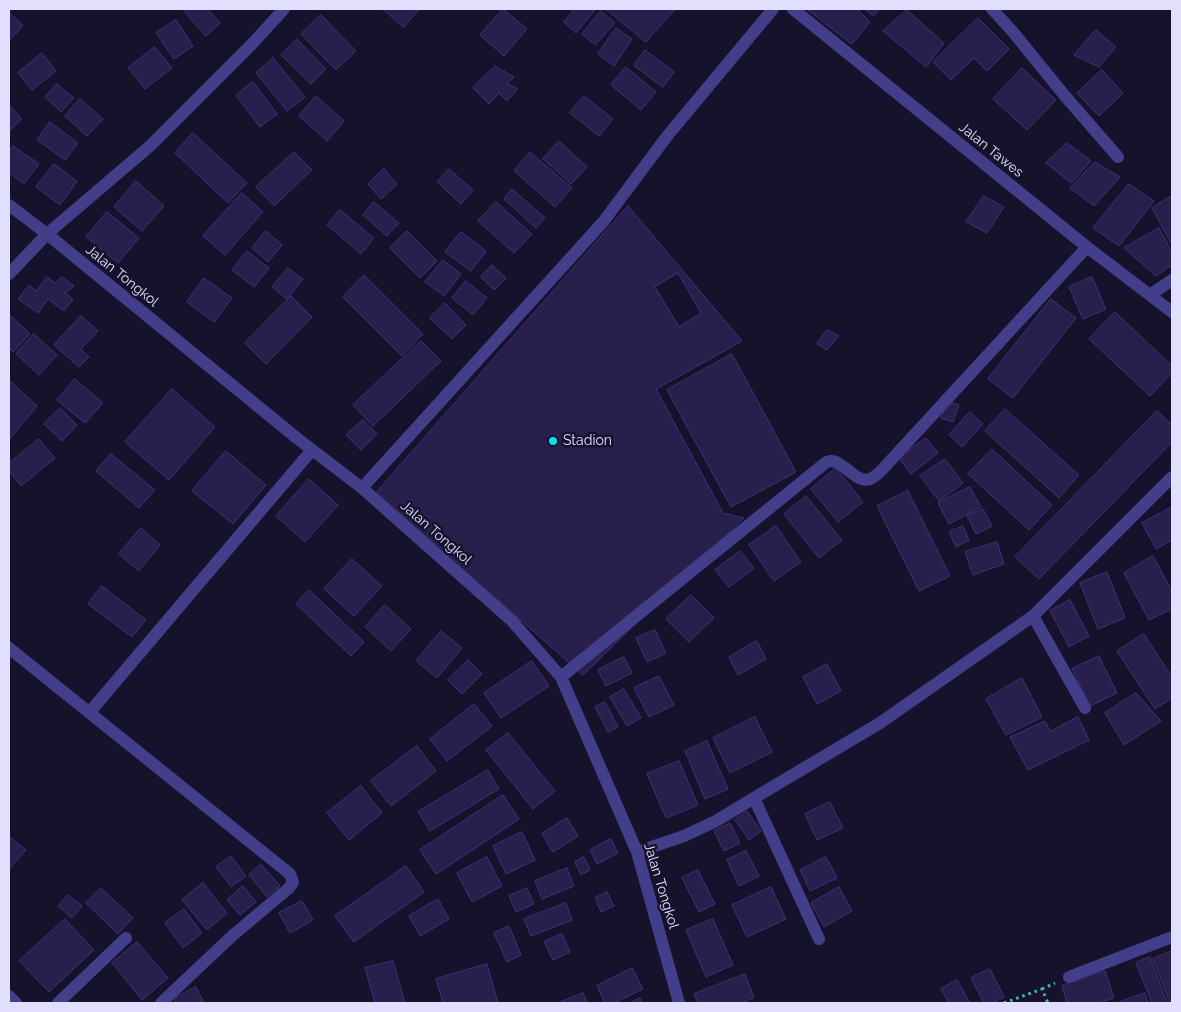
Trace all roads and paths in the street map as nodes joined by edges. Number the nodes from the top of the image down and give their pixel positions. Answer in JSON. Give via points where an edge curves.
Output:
{"nodes":[{"id":1,"x":284,"y":9,"type":"edge"},
{"id":2,"x":774,"y":9,"type":"edge"},
{"id":3,"x":793,"y":9,"type":"edge"},
{"id":4,"x":992,"y":9,"type":"edge"},
{"id":5,"x":1118,"y":157,"type":"dead end"},
{"id":6,"x":9,"y":204,"type":"edge"},
{"id":7,"x":47,"y":234,"type":"junction"},
{"id":8,"x":1087,"y":248,"type":"junction"},
{"id":9,"x":9,"y":274,"type":"edge"},
{"id":10,"x":1172,"y":280,"type":"edge"},
{"id":11,"x":1150,"y":295,"type":"junction"},
{"id":12,"x":1172,"y":312,"type":"edge"},
{"id":13,"x":312,"y":450,"type":"junction"},
{"id":14,"x":1172,"y":477,"type":"edge"},
{"id":15,"x":362,"y":488,"type":"junction"},
{"id":16,"x":1033,"y":616,"type":"junction"},
{"id":17,"x":9,"y":648,"type":"edge"},
{"id":18,"x":562,"y":677,"type":"junction"},
{"id":19,"x":1085,"y":708,"type":"dead end"},
{"id":20,"x":89,"y":713,"type":"junction"},
{"id":21,"x":754,"y":798,"type":"junction"},
{"id":22,"x":637,"y":852,"type":"junction"},
{"id":23,"x":1172,"y":937,"type":"edge"},
{"id":24,"x":126,"y":938,"type":"dead end"},
{"id":25,"x":819,"y":939,"type":"dead end"},
{"id":26,"x":1070,"y":977,"type":"dead end"},
{"id":27,"x":9,"y":996,"type":"edge"},
{"id":28,"x":16,"y":1003,"type":"edge"},
{"id":29,"x":58,"y":1003,"type":"edge"},
{"id":30,"x":161,"y":1003,"type":"edge"},
{"id":31,"x":679,"y":1003,"type":"edge"},
{"id":32,"x":1004,"y":1003,"type":"edge"},
{"id":33,"x":1048,"y":1003,"type":"edge"}],
"edges":[{"from":1,"to":7,"type":"street","via":[[150,146]]},
{"from":2,"to":15,"type":"street","via":[[668,135],[603,222]]},
{"from":3,"to":8,"type":"street","name":"Jalan Tawes"},
{"from":4,"to":5,"type":"street"},
{"from":6,"to":7,"type":"street","name":"Jalan Tongkol"},
{"from":7,"to":9,"type":"street"},
{"from":7,"to":13,"type":"street","name":"Jalan Tongkol"},
{"from":8,"to":11,"type":"street","name":"Jalan Tawes"},
{"from":8,"to":18,"type":"street","via":[[880,472],[864,480],[836,462],[827,462]]},
{"from":10,"to":11,"type":"street"},
{"from":11,"to":12,"type":"street","name":"Jalan Tawes"},
{"from":13,"to":15,"type":"street","name":"Jalan Tongkol"},
{"from":13,"to":20,"type":"street"},
{"from":14,"to":16,"type":"street"},
{"from":15,"to":18,"type":"street","name":"Jalan Tongkol","via":[[512,621]]},
{"from":16,"to":19,"type":"street"},
{"from":16,"to":21,"type":"street","via":[[880,723]]},
{"from":17,"to":20,"type":"street"},
{"from":18,"to":22,"type":"street","name":"Jalan Tongkol"},
{"from":20,"to":30,"type":"street","via":[[290,874],[293,882]]},
{"from":21,"to":22,"type":"street","via":[[684,836]]},
{"from":21,"to":25,"type":"street"},
{"from":22,"to":31,"type":"street","name":"Jalan Tongkol"},
{"from":23,"to":26,"type":"street"},
{"from":24,"to":29,"type":"street"},
{"from":27,"to":28,"type":"street"},
{"from":32,"to":33,"type":"path","via":[[1042,989]]}]}
